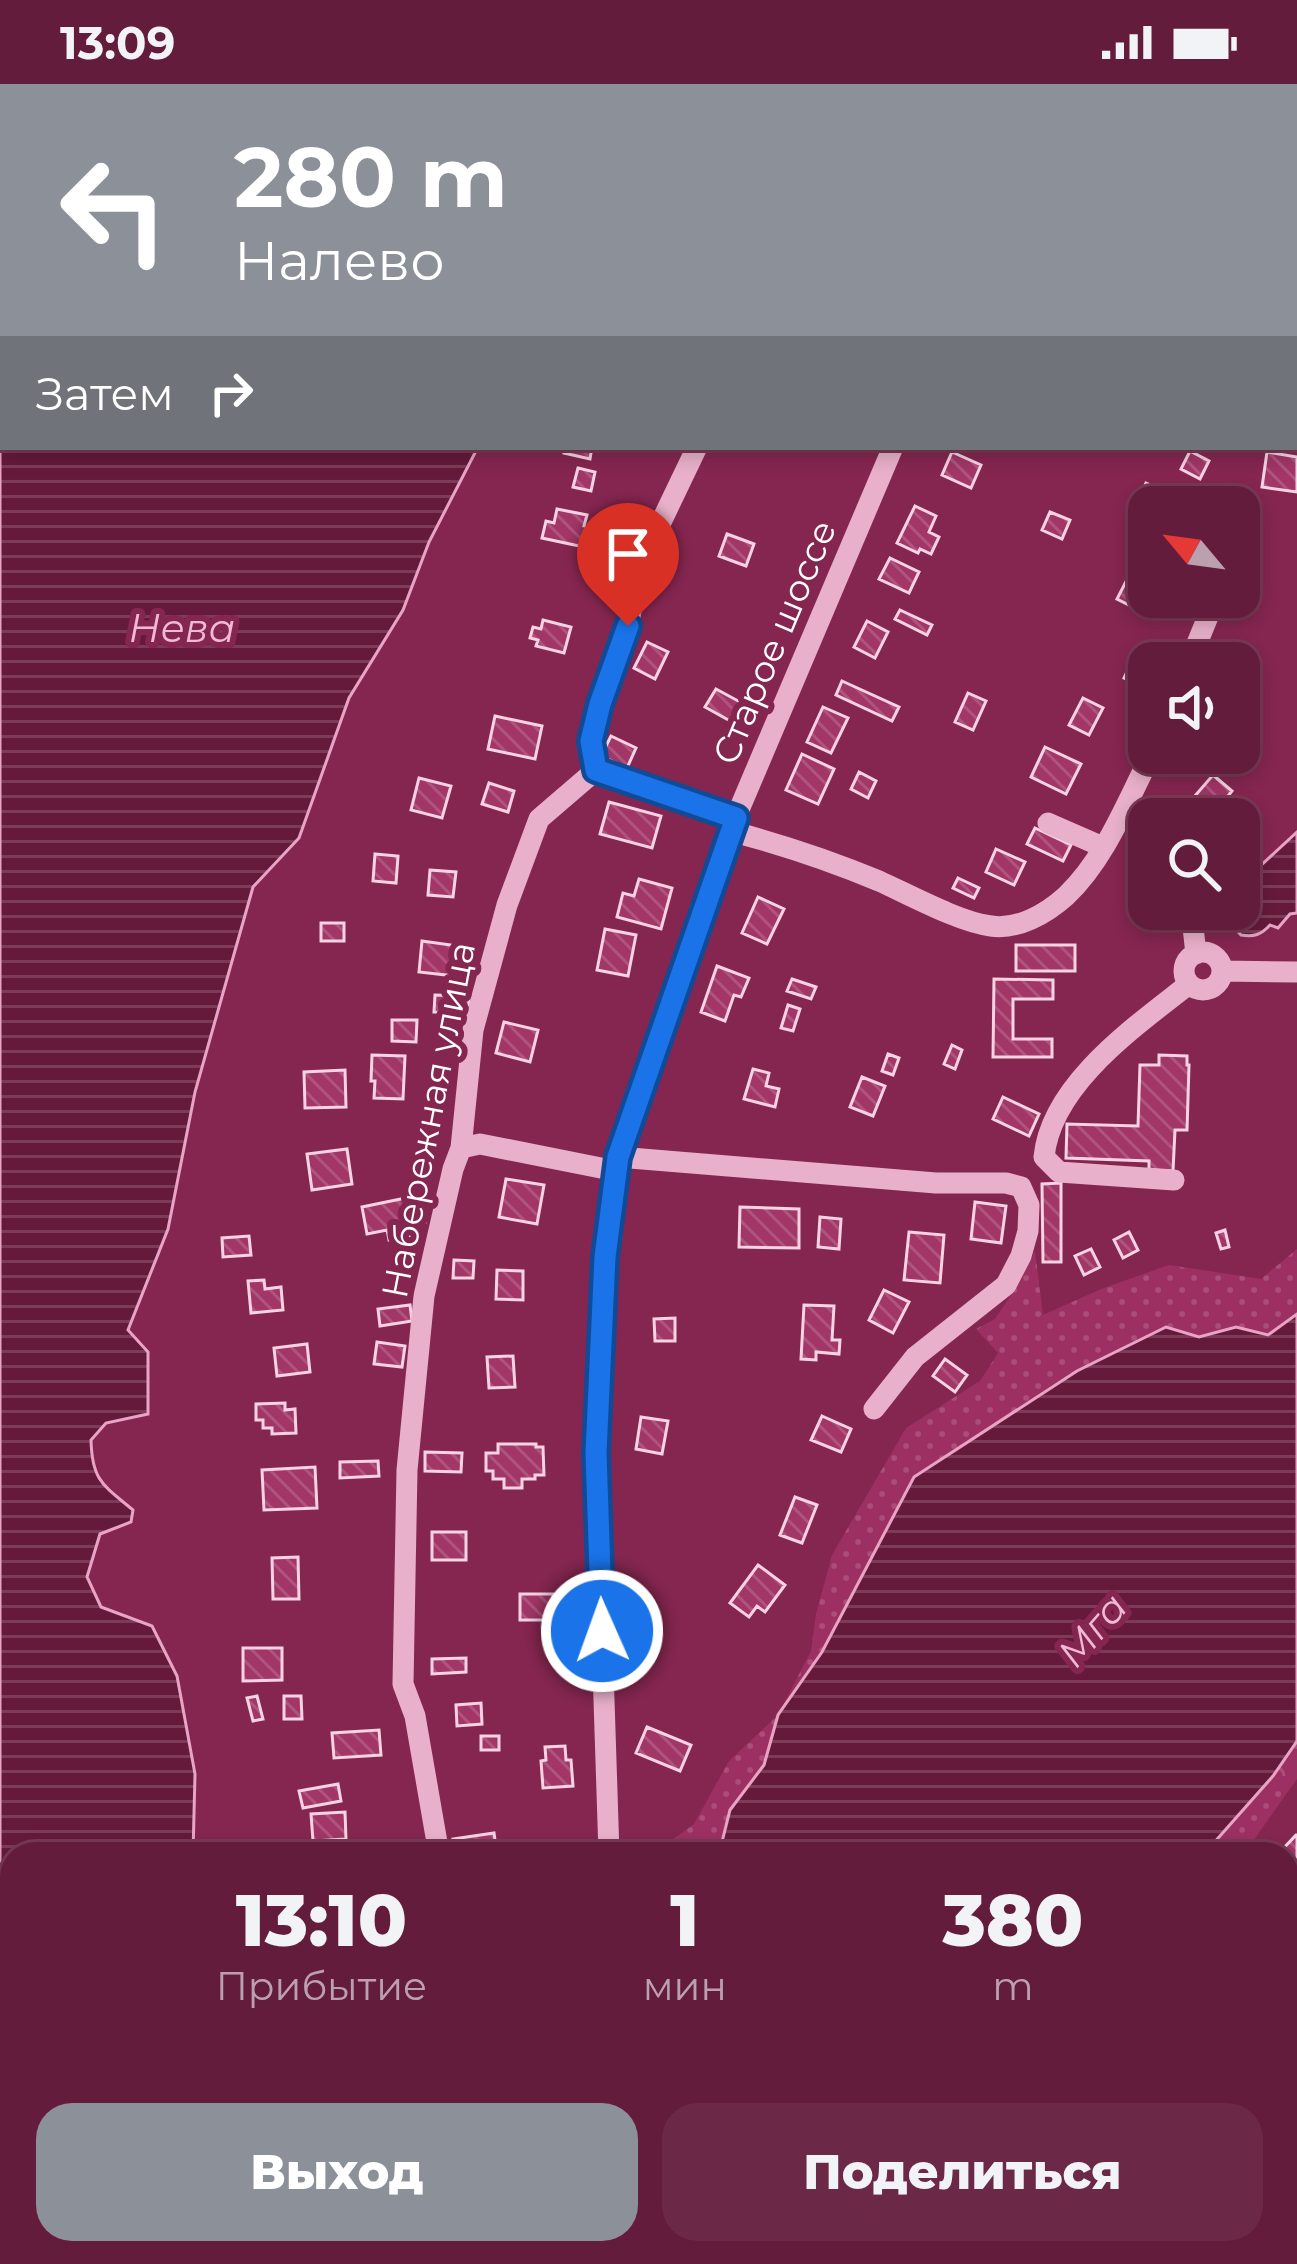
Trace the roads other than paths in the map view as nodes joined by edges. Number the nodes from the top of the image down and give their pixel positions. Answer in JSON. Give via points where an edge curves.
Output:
{"nodes":[{"id":1,"x":696,"y":450,"type":"edge"},
{"id":2,"x":891,"y":450,"type":"edge"},
{"id":3,"x":596,"y":770,"type":"junction"},
{"id":4,"x":1141,"y":774,"type":"edge"},
{"id":5,"x":1048,"y":823,"type":"dead end"},
{"id":6,"x":733,"y":824,"type":"junction"},
{"id":7,"x":1103,"y":848,"type":"junction"},
{"id":8,"x":1193,"y":930,"type":"edge"},
{"id":9,"x":1196,"y":954,"type":"junction"},
{"id":10,"x":1222,"y":971,"type":"junction"},
{"id":11,"x":1297,"y":972,"type":"edge"},
{"id":12,"x":1189,"y":984,"type":"junction"},
{"id":13,"x":461,"y":1148,"type":"junction"},
{"id":14,"x":617,"y":1164,"type":"junction"},
{"id":15,"x":1174,"y":1180,"type":"dead end"},
{"id":16,"x":874,"y":1409,"type":"dead end"},
{"id":17,"x":437,"y":1842,"type":"edge"},
{"id":18,"x":609,"y":1842,"type":"edge"}],
"edges":[{"from":1,"to":3,"type":"street","via":[[640,566],[591,741]]},
{"from":2,"to":6,"type":"street","name":"Старое шоссе"},
{"from":3,"to":6,"type":"street"},
{"from":3,"to":13,"type":"street","name":"Набережная улица","via":[[539,819],[507,905],[473,1030]]},
{"from":4,"to":7,"type":"street"},
{"from":5,"to":7,"type":"street"},
{"from":6,"to":7,"type":"street","via":[[990,926],[1017,926],[1042,913]]},
{"from":6,"to":14,"type":"street","name":"Старое шоссе"},
{"from":8,"to":9,"type":"street"},
{"from":9,"to":10,"type":"street","via":[[1210,954]]},
{"from":9,"to":12,"type":"street","via":[[1185,964]]},
{"from":10,"to":11,"type":"street"},
{"from":10,"to":12,"type":"street","via":[[1210,989]]},
{"from":12,"to":15,"type":"street","via":[[1095,1064],[1066,1100],[1044,1157],[1059,1172]]},
{"from":13,"to":14,"type":"street"},
{"from":13,"to":17,"type":"street","name":"Набережная улица","via":[[424,1296],[407,1470],[403,1684]]},
{"from":14,"to":16,"type":"street","via":[[1021,1187],[1028,1231],[1006,1285],[915,1357]]},
{"from":14,"to":18,"type":"street","name":"Старое шоссе","via":[[596,1453]]}]}
